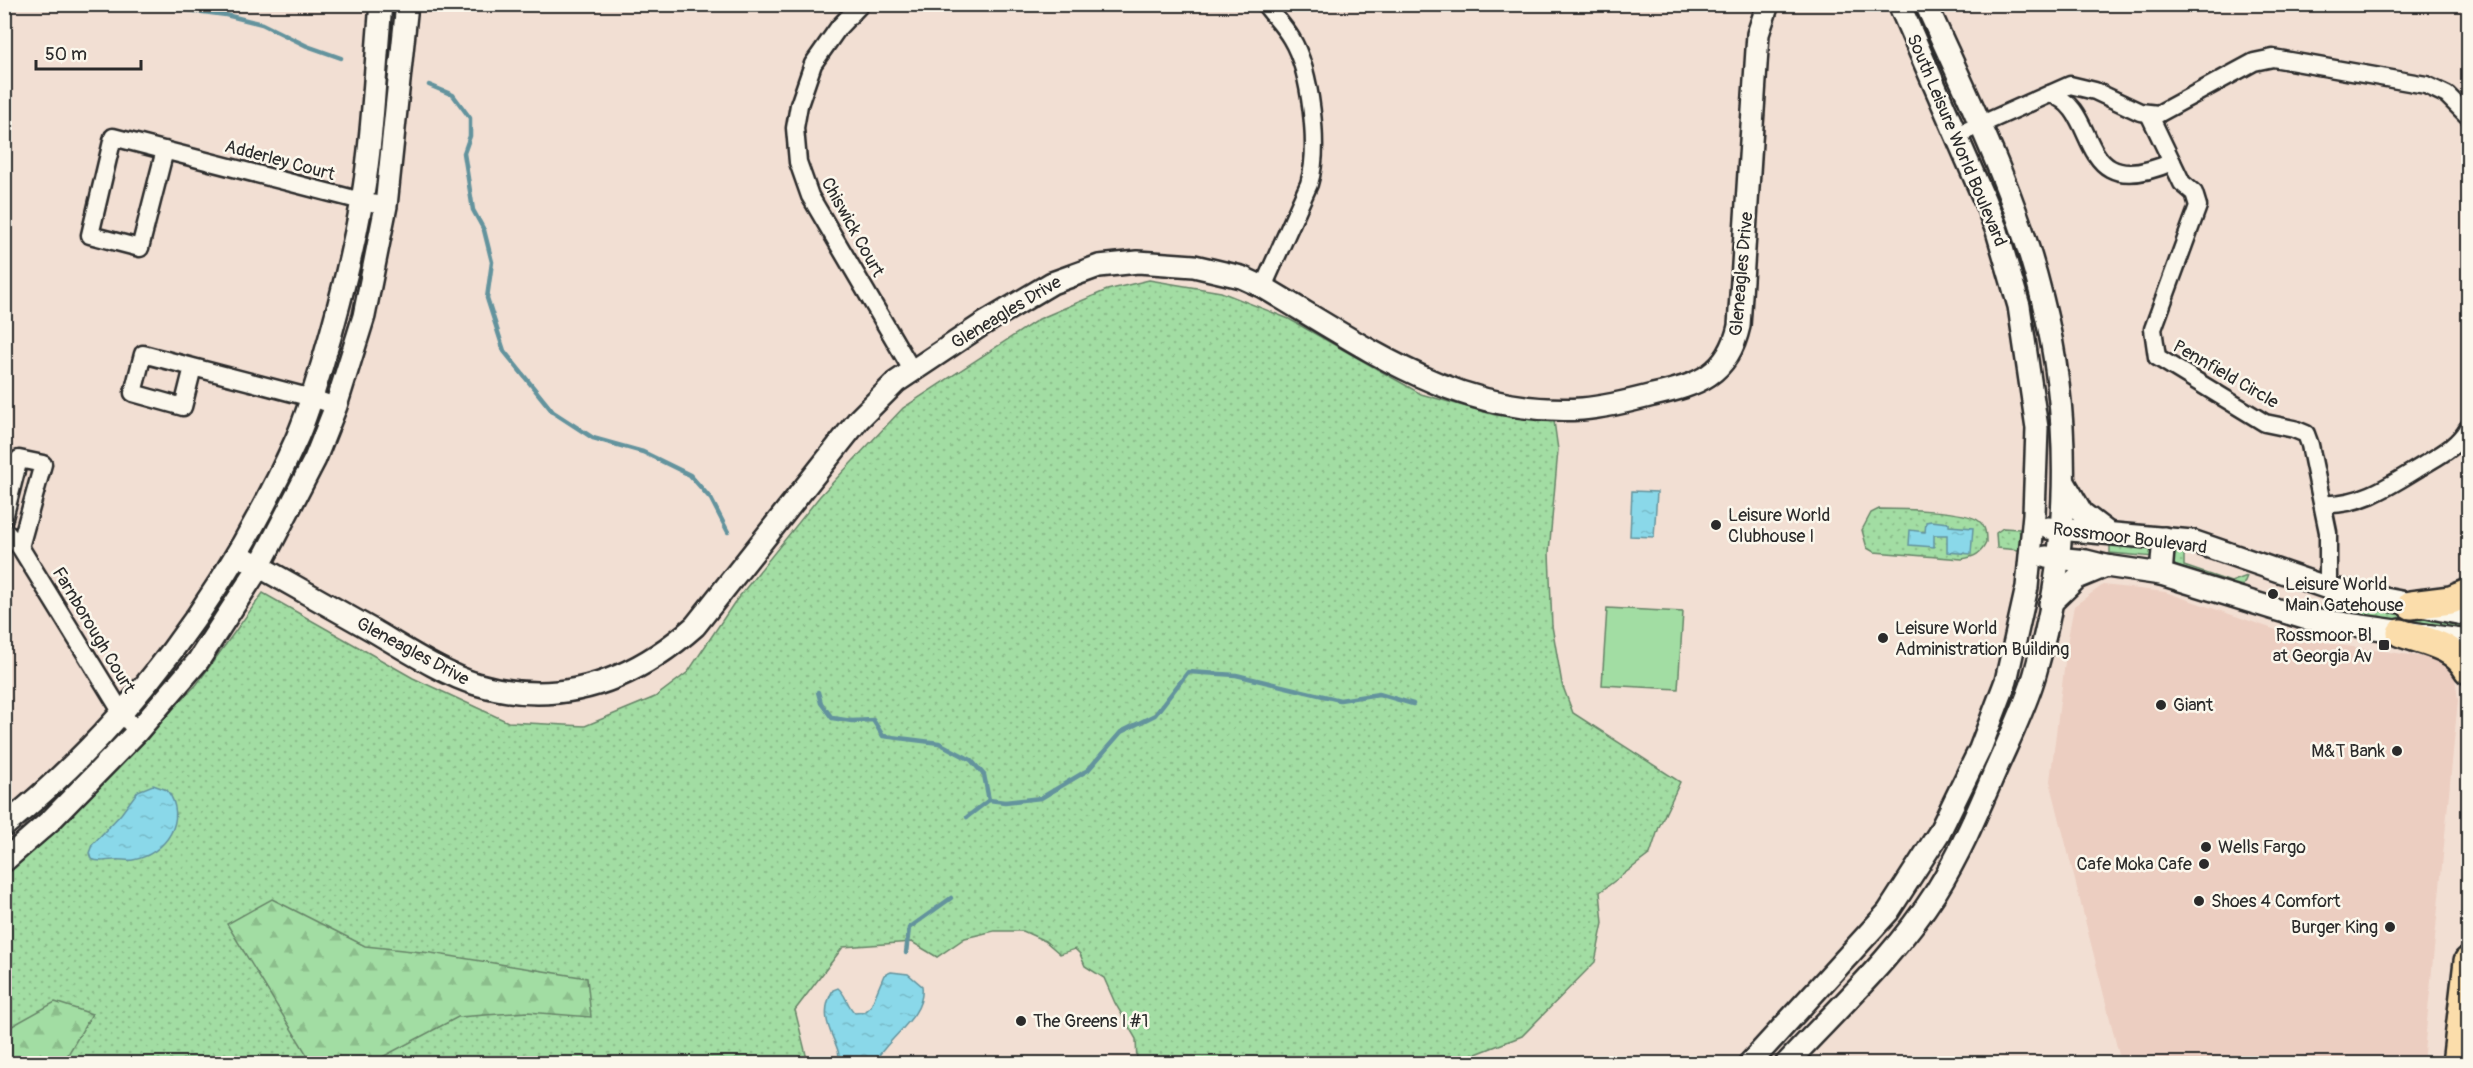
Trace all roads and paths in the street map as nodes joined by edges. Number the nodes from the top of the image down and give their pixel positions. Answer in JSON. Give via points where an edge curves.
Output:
{"nodes":[{"id":1,"x":381,"y":4,"type":"edge"},
{"id":2,"x":408,"y":4,"type":"edge"},
{"id":3,"x":861,"y":4,"type":"edge"},
{"id":4,"x":1264,"y":4,"type":"edge"},
{"id":5,"x":1768,"y":4,"type":"edge"},
{"id":6,"x":1899,"y":4,"type":"edge"},
{"id":7,"x":1926,"y":4,"type":"edge"},
{"id":8,"x":2050,"y":94,"type":"junction"},
{"id":9,"x":2150,"y":114,"type":"junction"},
{"id":10,"x":2469,"y":116,"type":"edge"},
{"id":11,"x":1980,"y":125,"type":"junction"},
{"id":12,"x":1957,"y":135,"type":"junction"},
{"id":13,"x":165,"y":150,"type":"junction"},
{"id":14,"x":2172,"y":162,"type":"junction"},
{"id":15,"x":362,"y":201,"type":"junction"},
{"id":16,"x":386,"y":206,"type":"junction"},
{"id":17,"x":1263,"y":287,"type":"junction"},
{"id":18,"x":193,"y":367,"type":"dead end"},
{"id":19,"x":912,"y":370,"type":"junction"},
{"id":20,"x":312,"y":398,"type":"junction"},
{"id":21,"x":336,"y":406,"type":"junction"},
{"id":22,"x":2469,"y":428,"type":"edge"},
{"id":23,"x":2063,"y":479,"type":"junction"},
{"id":24,"x":2323,"y":504,"type":"junction"},
{"id":25,"x":4,"y":518,"type":"edge"},
{"id":26,"x":2033,"y":526,"type":"junction"},
{"id":27,"x":2061,"y":529,"type":"junction"},
{"id":28,"x":4,"y":530,"type":"edge"},
{"id":29,"x":2108,"y":533,"type":"junction"},
{"id":30,"x":2164,"y":538,"type":"junction"},
{"id":31,"x":21,"y":547,"type":"junction"},
{"id":32,"x":239,"y":555,"type":"junction"},
{"id":33,"x":2031,"y":555,"type":"junction"},
{"id":34,"x":2058,"y":558,"type":"junction"},
{"id":35,"x":2106,"y":566,"type":"junction"},
{"id":36,"x":259,"y":567,"type":"junction"},
{"id":37,"x":2160,"y":574,"type":"junction"},
{"id":38,"x":2328,"y":588,"type":"junction"},
{"id":39,"x":2469,"y":593,"type":"edge"},
{"id":40,"x":2050,"y":604,"type":"junction"},
{"id":41,"x":2411,"y":605,"type":"junction"},
{"id":42,"x":2469,"y":615,"type":"edge"},
{"id":43,"x":2354,"y":625,"type":"junction"},
{"id":44,"x":2401,"y":633,"type":"junction"},
{"id":45,"x":2469,"y":641,"type":"edge"},
{"id":46,"x":2469,"y":670,"type":"edge"},
{"id":47,"x":122,"y":713,"type":"junction"},
{"id":48,"x":137,"y":732,"type":"junction"},
{"id":49,"x":4,"y":826,"type":"edge"},
{"id":50,"x":4,"y":861,"type":"edge"},
{"id":51,"x":2469,"y":961,"type":"edge"},
{"id":52,"x":1749,"y":1064,"type":"edge"},
{"id":53,"x":1786,"y":1064,"type":"edge"},
{"id":54,"x":2457,"y":1064,"type":"edge"}],
"edges":[{"from":1,"to":15,"type":"street"},
{"from":2,"to":16,"type":"street"},
{"from":3,"to":19,"type":"street","name":"Chiswick Court","via":[[813,64],[795,128],[798,162],[810,196]]},
{"from":4,"to":17,"type":"street","via":[[1291,38],[1299,58],[1312,106],[1314,148],[1308,184]]},
{"from":5,"to":17,"type":"street","name":"Gleneagles Drive","via":[[1758,34],[1739,326],[1732,351],[1703,380],[1603,407],[1559,408],[1496,402],[1465,395],[1414,375]]},
{"from":6,"to":12,"type":"street","name":"South Leisure World Boulevard"},
{"from":7,"to":11,"type":"street","name":"South Leisure World Boulevard"},
{"from":8,"to":9,"type":"street","via":[[2070,85],[2083,87]]},
{"from":8,"to":11,"type":"street"},
{"from":8,"to":14,"type":"street","via":[[2070,106],[2091,148],[2116,170],[2131,174]]},
{"from":9,"to":10,"type":"street","via":[[2168,110],[2254,62],[2273,58],[2426,85],[2447,95]]},
{"from":9,"to":14,"type":"street","name":"Pennfield Circle"},
{"from":11,"to":12,"type":"street"},
{"from":11,"to":23,"type":"street","name":"South Leisure World Boulevard","via":[[2020,222],[2043,299],[2058,387]]},
{"from":12,"to":26,"type":"street","name":"South Leisure World Boulevard","via":[[1997,231],[2019,306],[2037,428]]},
{"from":13,"to":13,"type":"street","name":"Adderley Court","via":[[140,248],[90,235],[113,137]]},
{"from":13,"to":15,"type":"street","name":"Adderley Court"},
{"from":14,"to":24,"type":"street","name":"Pennfield Circle","via":[[2182,183],[2194,193],[2198,206],[2153,329],[2157,357],[2265,423],[2306,434]]},
{"from":15,"to":16,"type":"street","name":"Adderley Court"},
{"from":15,"to":20,"type":"street","via":[[338,313]]},
{"from":16,"to":21,"type":"street","via":[[364,316]]},
{"from":17,"to":19,"type":"street","name":"Gleneagles Drive","via":[[1194,266],[1138,262],[1099,266],[1052,283]]},
{"from":18,"to":20,"type":"street"},
{"from":19,"to":36,"type":"street","name":"Gleneagles Drive","via":[[859,419],[695,626],[668,650],[612,680],[569,691],[518,693],[474,684],[427,662]]},
{"from":20,"to":21,"type":"street"},
{"from":20,"to":32,"type":"street"},
{"from":21,"to":36,"type":"street","via":[[315,459]]},
{"from":22,"to":24,"type":"street","via":[[2457,445],[2376,494],[2336,505]]},
{"from":23,"to":27,"type":"street","name":"South Leisure World Boulevard"},
{"from":23,"to":29,"type":"street","via":[[2082,513]]},
{"from":24,"to":38,"type":"street","name":"Pennfield Circle","via":[[2330,555]]},
{"from":25,"to":31,"type":"street","via":[[19,459],[43,464]]},
{"from":26,"to":27,"type":"street","name":"Rossmoor Boulevard"},
{"from":26,"to":33,"type":"street","name":"South Leisure World Boulevard"},
{"from":27,"to":29,"type":"street","name":"Rossmoor Boulevard"},
{"from":27,"to":34,"type":"street","name":"South Leisure World Boulevard"},
{"from":28,"to":31,"type":"street","name":"Farnborough Court"},
{"from":29,"to":30,"type":"street","name":"Rossmoor Boulevard"},
{"from":30,"to":37,"type":"street"},
{"from":30,"to":38,"type":"street","name":"Rossmoor Boulevard","via":[[2221,549]]},
{"from":31,"to":47,"type":"street","name":"Farnborough Court"},
{"from":32,"to":36,"type":"street","name":"Gleneagles Drive"},
{"from":32,"to":47,"type":"street","via":[[180,641]]},
{"from":33,"to":34,"type":"street","name":"Rossmoor Boulevard"},
{"from":33,"to":52,"type":"street","name":"South Leisure World Boulevard","via":[[2006,681],[1980,749],[1939,833],[1888,912]]},
{"from":34,"to":35,"type":"street","name":"Rossmoor Boulevard"},
{"from":34,"to":40,"type":"street","name":"South Leisure World Boulevard"},
{"from":35,"to":37,"type":"street","name":"Rossmoor Boulevard"},
{"from":35,"to":40,"type":"street","via":[[2077,578]]},
{"from":36,"to":48,"type":"street","via":[[198,661]]},
{"from":37,"to":43,"type":"street","name":"Rossmoor Boulevard","via":[[2293,616]]},
{"from":38,"to":41,"type":"street","name":"Rossmoor Boulevard"},
{"from":38,"to":43,"type":"street","via":[[2341,612]]},
{"from":39,"to":41,"type":"main road","via":[[2451,600]]},
{"from":40,"to":53,"type":"street","name":"South Leisure World Boulevard","via":[[2035,676],[1964,842],[1947,872],[1914,924],[1874,972]]},
{"from":41,"to":42,"type":"street","name":"Rossmoor Boulevard"},
{"from":43,"to":44,"type":"street","name":"Rossmoor Boulevard"},
{"from":44,"to":45,"type":"street","name":"Rossmoor Boulevard"},
{"from":44,"to":46,"type":"main road","via":[[2454,652]]},
{"from":47,"to":48,"type":"street","name":"Farnborough Court"},
{"from":47,"to":49,"type":"street","via":[[98,741]]},
{"from":48,"to":50,"type":"street","via":[[51,820]]},
{"from":51,"to":54,"type":"main road"}]}
